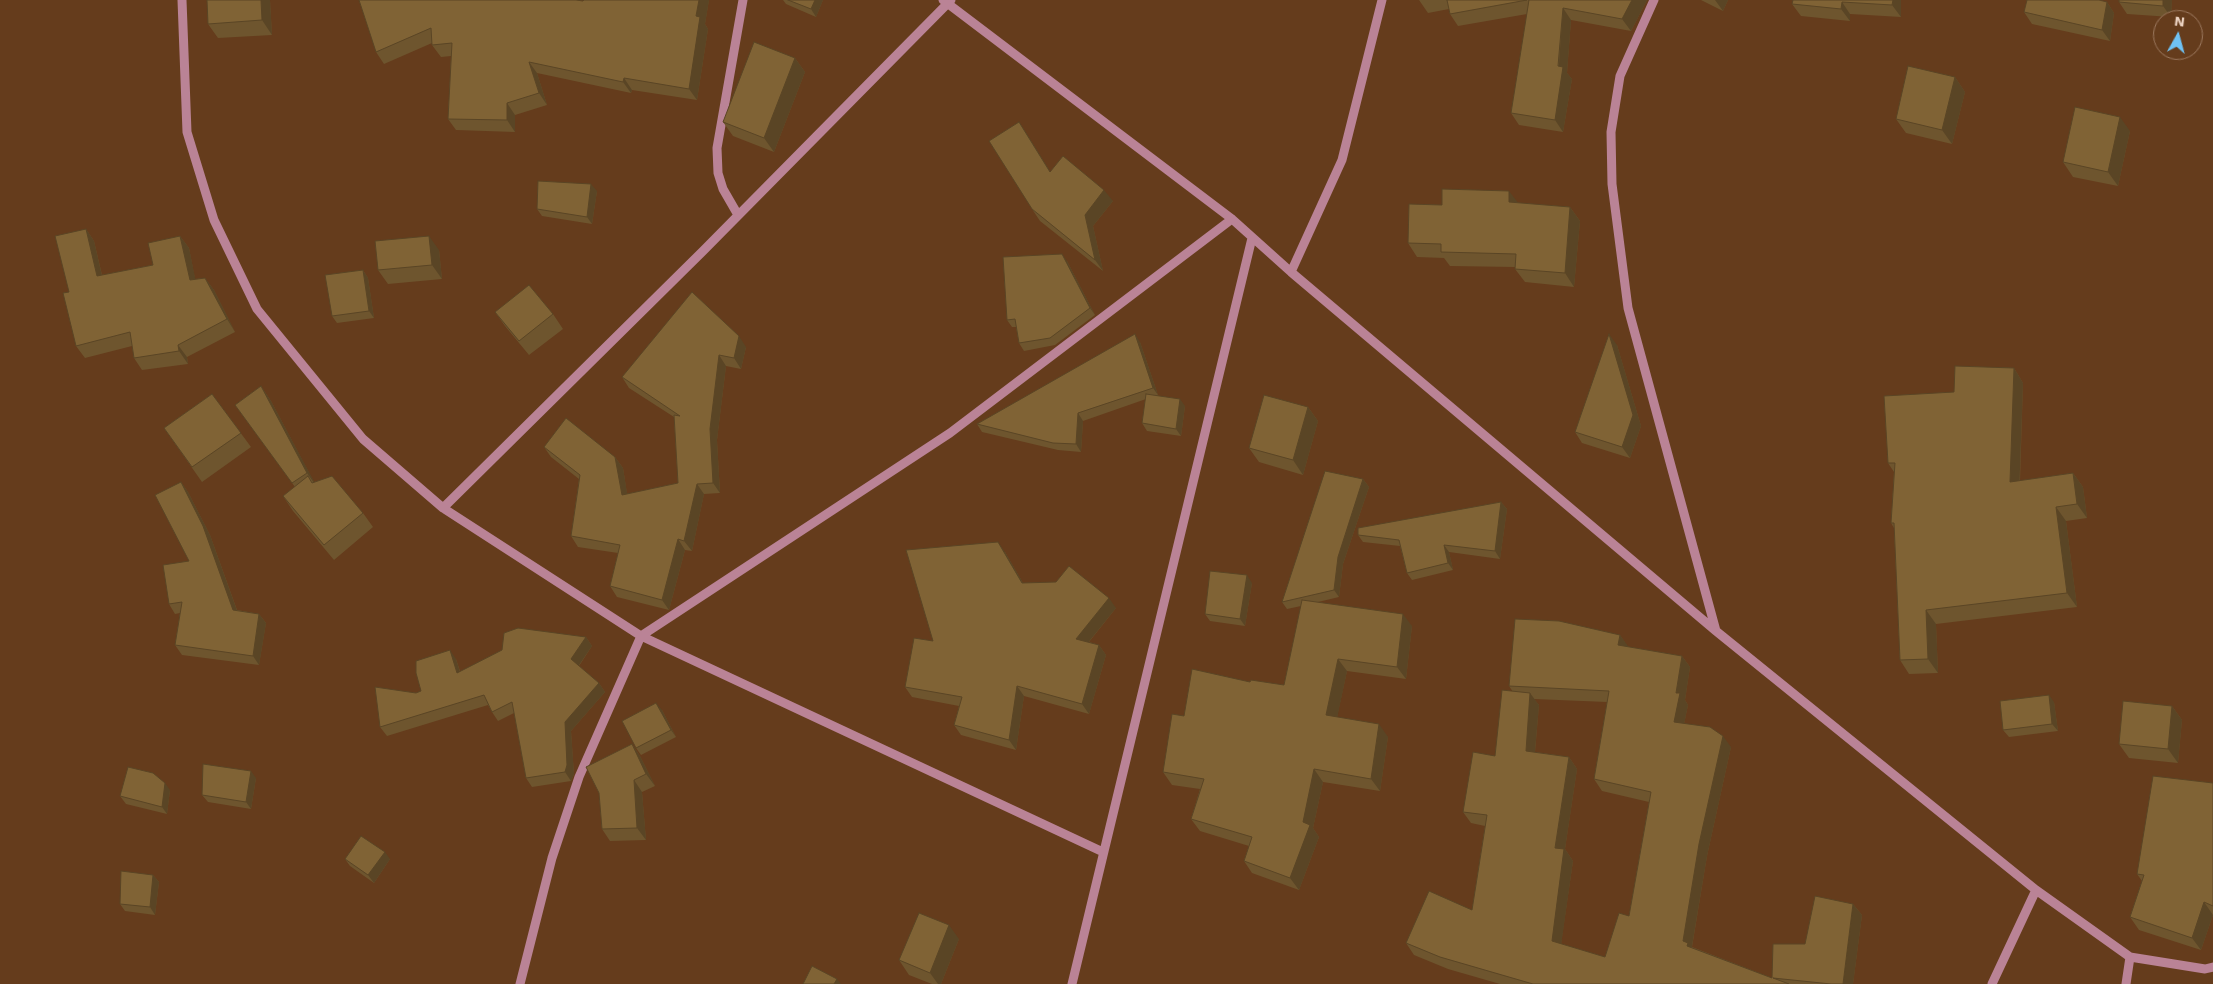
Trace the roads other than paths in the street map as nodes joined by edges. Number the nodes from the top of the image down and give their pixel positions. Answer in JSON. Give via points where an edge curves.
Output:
{"nodes":[{"id":1,"x":182,"y":0,"type":"edge"},
{"id":2,"x":743,"y":0,"type":"edge"},
{"id":3,"x":1382,"y":0,"type":"edge"},
{"id":4,"x":1654,"y":0,"type":"edge"},
{"id":5,"x":947,"y":1,"type":"edge"},
{"id":6,"x":738,"y":215,"type":"junction"},
{"id":7,"x":1232,"y":219,"type":"junction"},
{"id":8,"x":1252,"y":238,"type":"junction"},
{"id":9,"x":1291,"y":272,"type":"junction"},
{"id":10,"x":444,"y":508,"type":"junction"},
{"id":11,"x":1716,"y":631,"type":"junction"},
{"id":12,"x":642,"y":636,"type":"junction"},
{"id":13,"x":1104,"y":852,"type":"junction"},
{"id":14,"x":2036,"y":890,"type":"junction"},
{"id":15,"x":2130,"y":957,"type":"junction"},
{"id":16,"x":2213,"y":967,"type":"edge"},
{"id":17,"x":520,"y":984,"type":"edge"},
{"id":18,"x":1072,"y":984,"type":"edge"},
{"id":19,"x":1992,"y":984,"type":"edge"},
{"id":20,"x":2126,"y":984,"type":"edge"}],
"edges":[{"from":1,"to":10,"type":"street","via":[[187,132],[214,220],[256,309],[363,439]]},
{"from":2,"to":6,"type":"street","via":[[717,148],[722,189]]},
{"from":3,"to":9,"type":"street","via":[[1342,160]]},
{"from":4,"to":11,"type":"street","via":[[1620,76],[1612,132],[1612,184],[1628,308]]},
{"from":5,"to":6,"type":"street"},
{"from":5,"to":7,"type":"street"},
{"from":6,"to":10,"type":"street"},
{"from":7,"to":8,"type":"street"},
{"from":7,"to":12,"type":"street","via":[[950,433]]},
{"from":8,"to":9,"type":"street"},
{"from":8,"to":13,"type":"street"},
{"from":9,"to":11,"type":"street"},
{"from":10,"to":12,"type":"street"},
{"from":11,"to":14,"type":"street"},
{"from":12,"to":13,"type":"street"},
{"from":12,"to":17,"type":"street","via":[[579,777],[552,858]]},
{"from":13,"to":18,"type":"street"},
{"from":14,"to":15,"type":"street"},
{"from":14,"to":19,"type":"street"},
{"from":15,"to":16,"type":"street","via":[[2206,969]]},
{"from":15,"to":20,"type":"street"}]}
